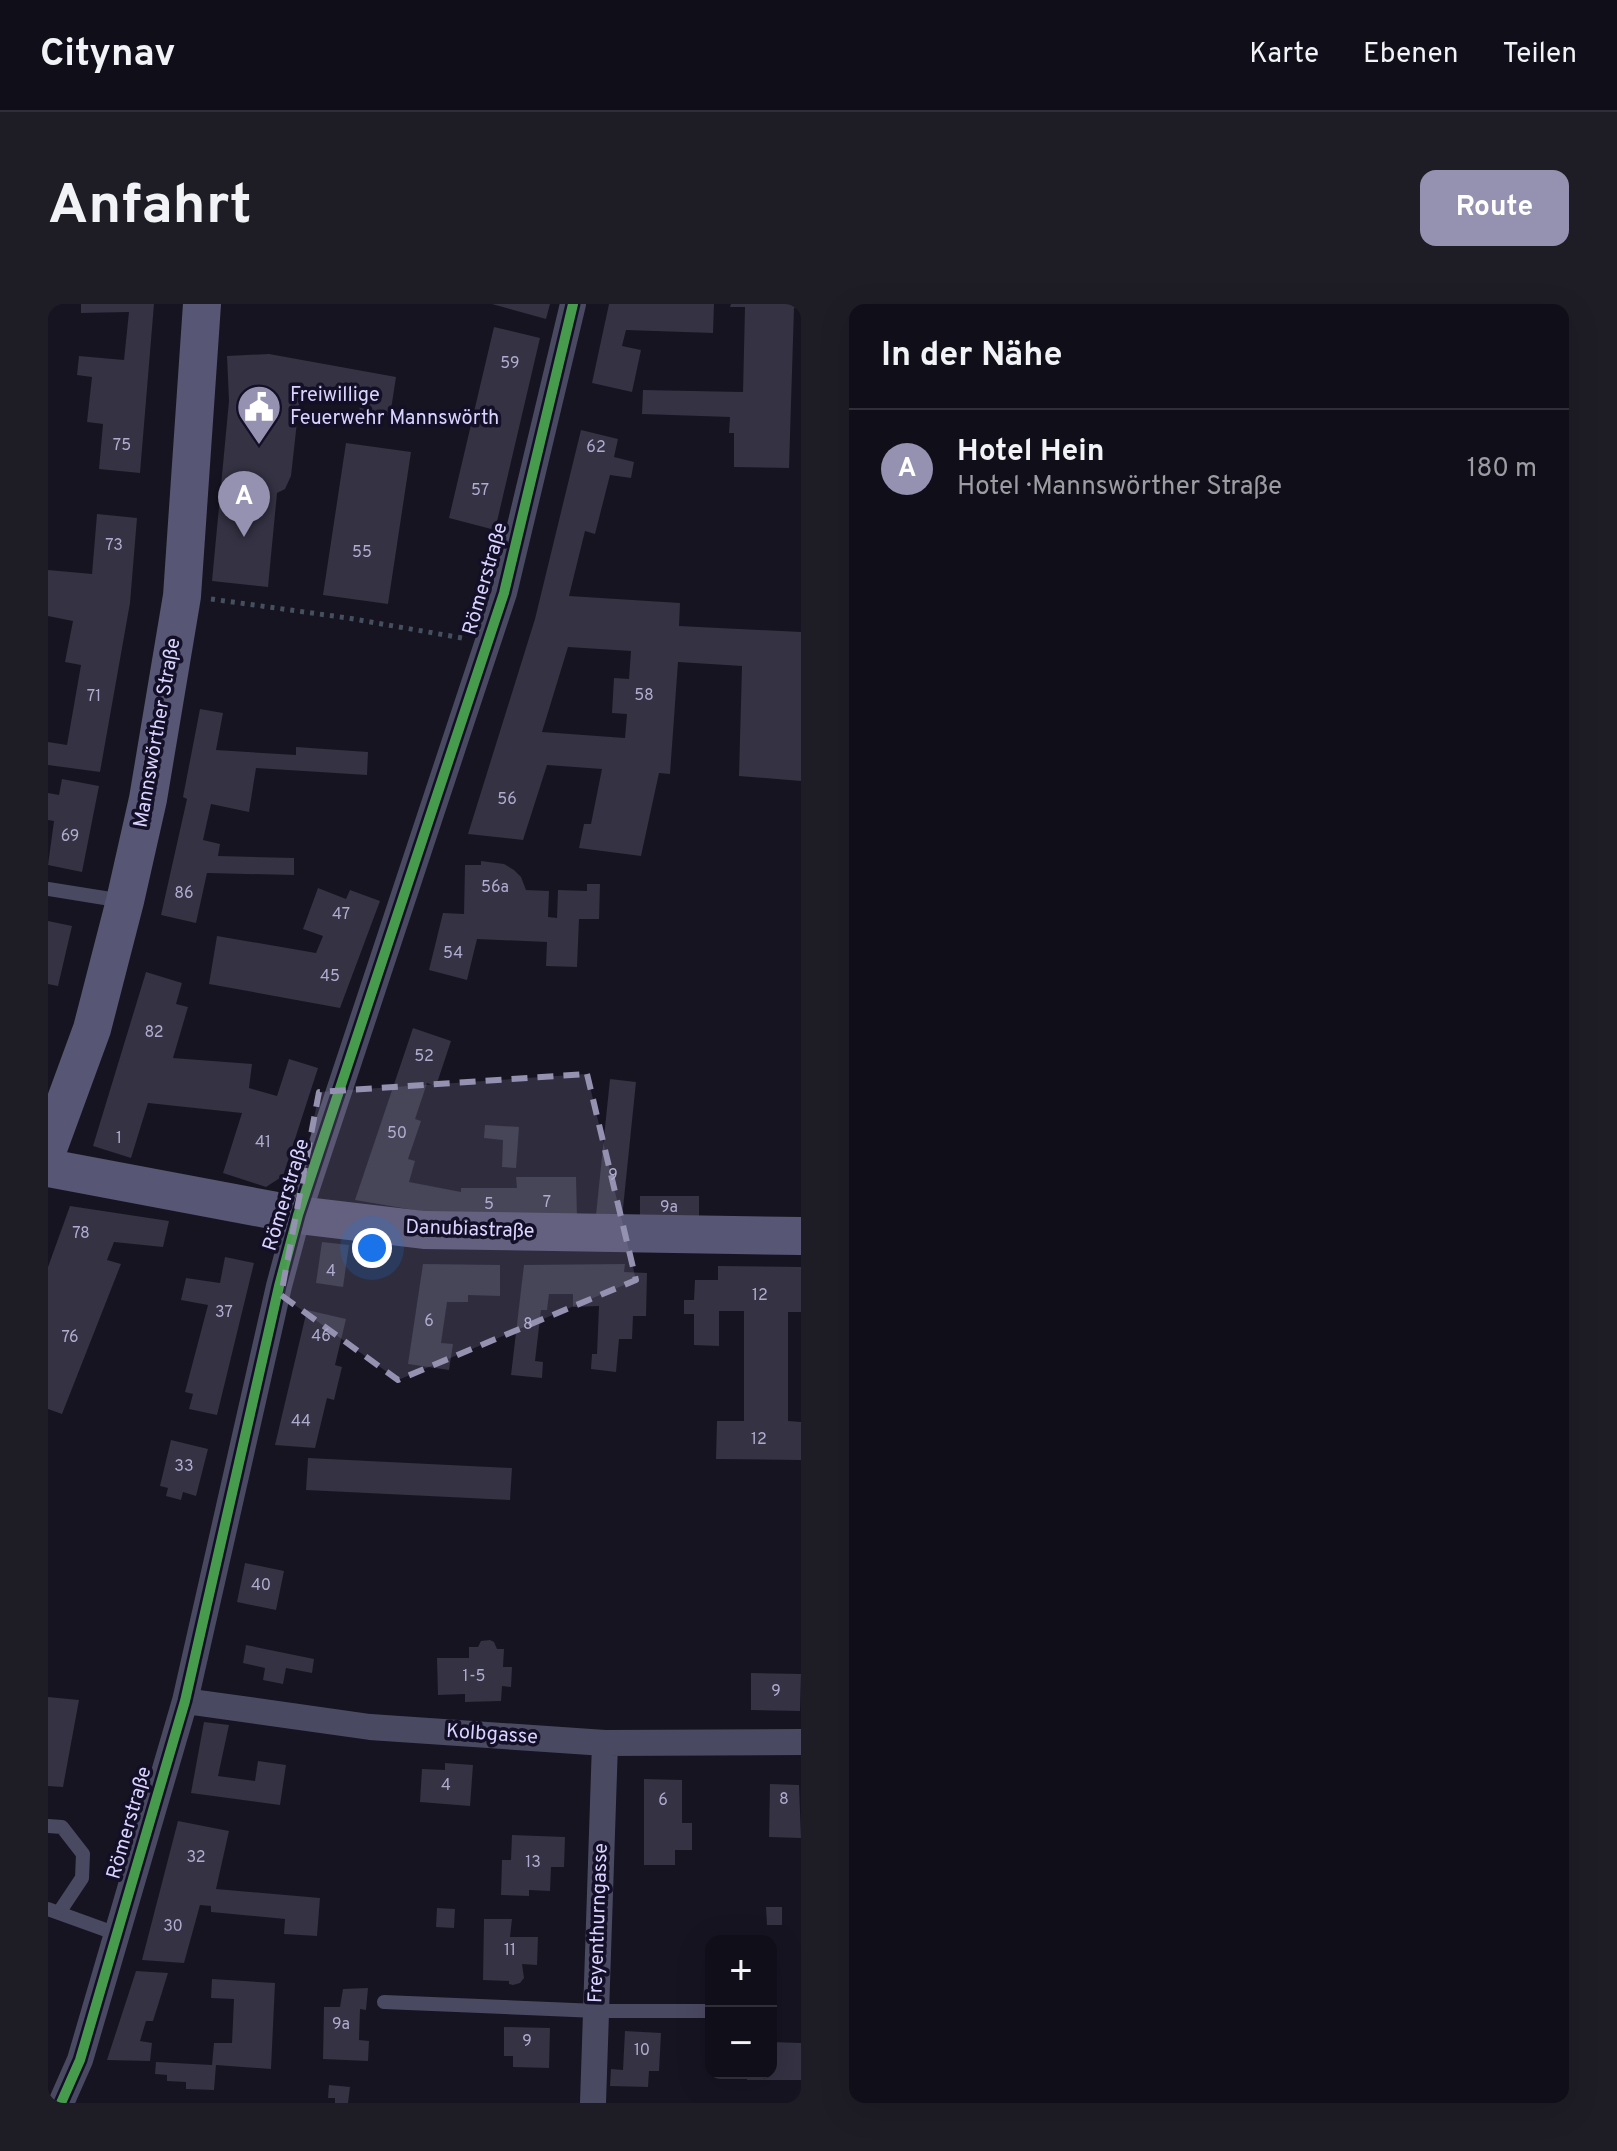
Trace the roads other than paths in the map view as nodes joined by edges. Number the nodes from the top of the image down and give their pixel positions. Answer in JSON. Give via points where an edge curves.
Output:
{"nodes":[{"id":1,"x":202,"y":304,"type":"edge"},
{"id":2,"x":573,"y":304,"type":"edge"},
{"id":3,"x":48,"y":889,"type":"edge"},
{"id":4,"x":125,"y":901,"type":"junction"},
{"id":5,"x":48,"y":1149,"type":"edge"},
{"id":6,"x":48,"y":1168,"type":"edge"},
{"id":7,"x":298,"y":1215,"type":"junction"},
{"id":8,"x":801,"y":1236,"type":"edge"},
{"id":9,"x":185,"y":1701,"type":"junction"},
{"id":10,"x":801,"y":1742,"type":"edge"},
{"id":11,"x":605,"y":1743,"type":"junction"},
{"id":12,"x":48,"y":1826,"type":"edge"},
{"id":13,"x":54,"y":1910,"type":"edge"},
{"id":14,"x":117,"y":1934,"type":"junction"},
{"id":15,"x":384,"y":2002,"type":"dead end"},
{"id":16,"x":597,"y":2011,"type":"junction"},
{"id":17,"x":705,"y":2011,"type":"edge"},
{"id":18,"x":61,"y":2103,"type":"edge"},
{"id":19,"x":593,"y":2103,"type":"edge"}],
"edges":[{"from":1,"to":4,"type":"main road","name":"Mannswörther Straße","via":[[182,596]]},
{"from":2,"to":7,"type":"street","name":"Römerstraße","via":[[504,593]]},
{"from":3,"to":4,"type":"lane"},
{"from":4,"to":5,"type":"main road","name":"Mannswörther Straße","via":[[92,1029]]},
{"from":6,"to":7,"type":"main road","name":"Danubiastraße"},
{"from":7,"to":8,"type":"main road","name":"Danubiastraße","via":[[424,1230]]},
{"from":7,"to":9,"type":"street","name":"Römerstraße"},
{"from":9,"to":11,"type":"street","name":"Kolbgasse","via":[[370,1727]]},
{"from":9,"to":14,"type":"street","name":"Römerstraße"},
{"from":10,"to":11,"type":"street","name":"Kolbgasse"},
{"from":11,"to":16,"type":"street","name":"Freyenthurngasse"},
{"from":12,"to":13,"type":"lane","via":[[62,1827],[83,1854],[82,1878]]},
{"from":13,"to":14,"type":"lane"},
{"from":14,"to":18,"type":"street","name":"Römerstraße","via":[[80,2060]]},
{"from":15,"to":16,"type":"lane"},
{"from":16,"to":17,"type":"lane"},
{"from":16,"to":19,"type":"street","name":"Freyenthurngasse"}]}
